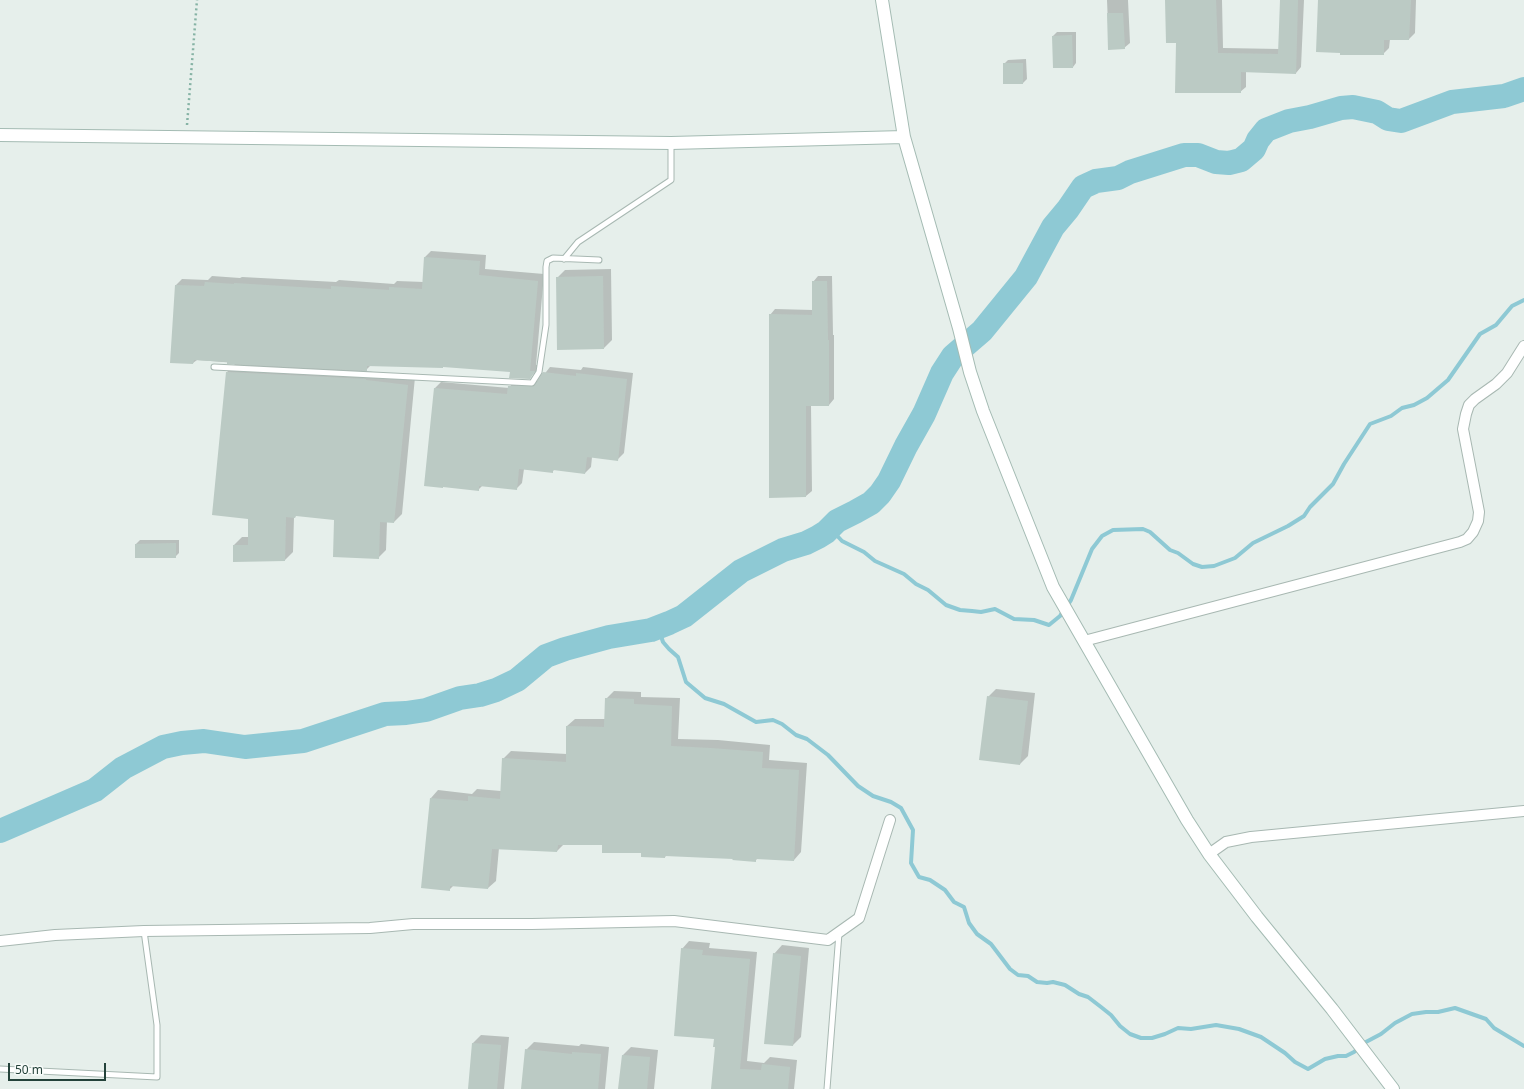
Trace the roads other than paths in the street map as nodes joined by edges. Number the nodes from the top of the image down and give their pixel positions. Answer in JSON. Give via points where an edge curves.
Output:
{"nodes":[{"id":1,"x":882,"y":0,"type":"edge"},
{"id":2,"x":0,"y":135,"type":"edge"},
{"id":3,"x":904,"y":137,"type":"junction"},
{"id":4,"x":670,"y":143,"type":"junction"},
{"id":5,"x":564,"y":259,"type":"junction"},
{"id":6,"x":599,"y":260,"type":"dead end"},
{"id":7,"x":1524,"y":346,"type":"edge"},
{"id":8,"x":214,"y":367,"type":"dead end"},
{"id":9,"x":1084,"y":640,"type":"junction"},
{"id":10,"x":1524,"y":811,"type":"edge"},
{"id":11,"x":890,"y":820,"type":"dead end"},
{"id":12,"x":1209,"y":854,"type":"junction"},
{"id":13,"x":144,"y":931,"type":"junction"},
{"id":14,"x":840,"y":932,"type":"junction"},
{"id":15,"x":0,"y":941,"type":"edge"},
{"id":16,"x":0,"y":1069,"type":"edge"},
{"id":17,"x":827,"y":1089,"type":"edge"},
{"id":18,"x":1393,"y":1089,"type":"edge"}],
"edges":[{"from":1,"to":3,"type":"street"},
{"from":2,"to":4,"type":"street"},
{"from":3,"to":4,"type":"street"},
{"from":3,"to":9,"type":"street","via":[[970,372],[986,418],[1059,600]]},
{"from":4,"to":5,"type":"lane","via":[[671,180],[578,242]]},
{"from":5,"to":6,"type":"lane"},
{"from":5,"to":8,"type":"lane","via":[[553,258],[547,261],[546,325],[539,372],[532,383]]},
{"from":7,"to":9,"type":"street","via":[[1507,373],[1469,405],[1466,414],[1463,429],[1478,512],[1478,521],[1467,539]]},
{"from":9,"to":12,"type":"street"},
{"from":10,"to":12,"type":"street","via":[[1250,836],[1226,842]]},
{"from":11,"to":14,"type":"street","via":[[859,918]]},
{"from":12,"to":18,"type":"street"},
{"from":13,"to":14,"type":"street","via":[[674,921],[828,940]]},
{"from":13,"to":15,"type":"street","via":[[55,935]]},
{"from":13,"to":16,"type":"lane","via":[[157,1025],[157,1077]]},
{"from":14,"to":17,"type":"lane"}]}
